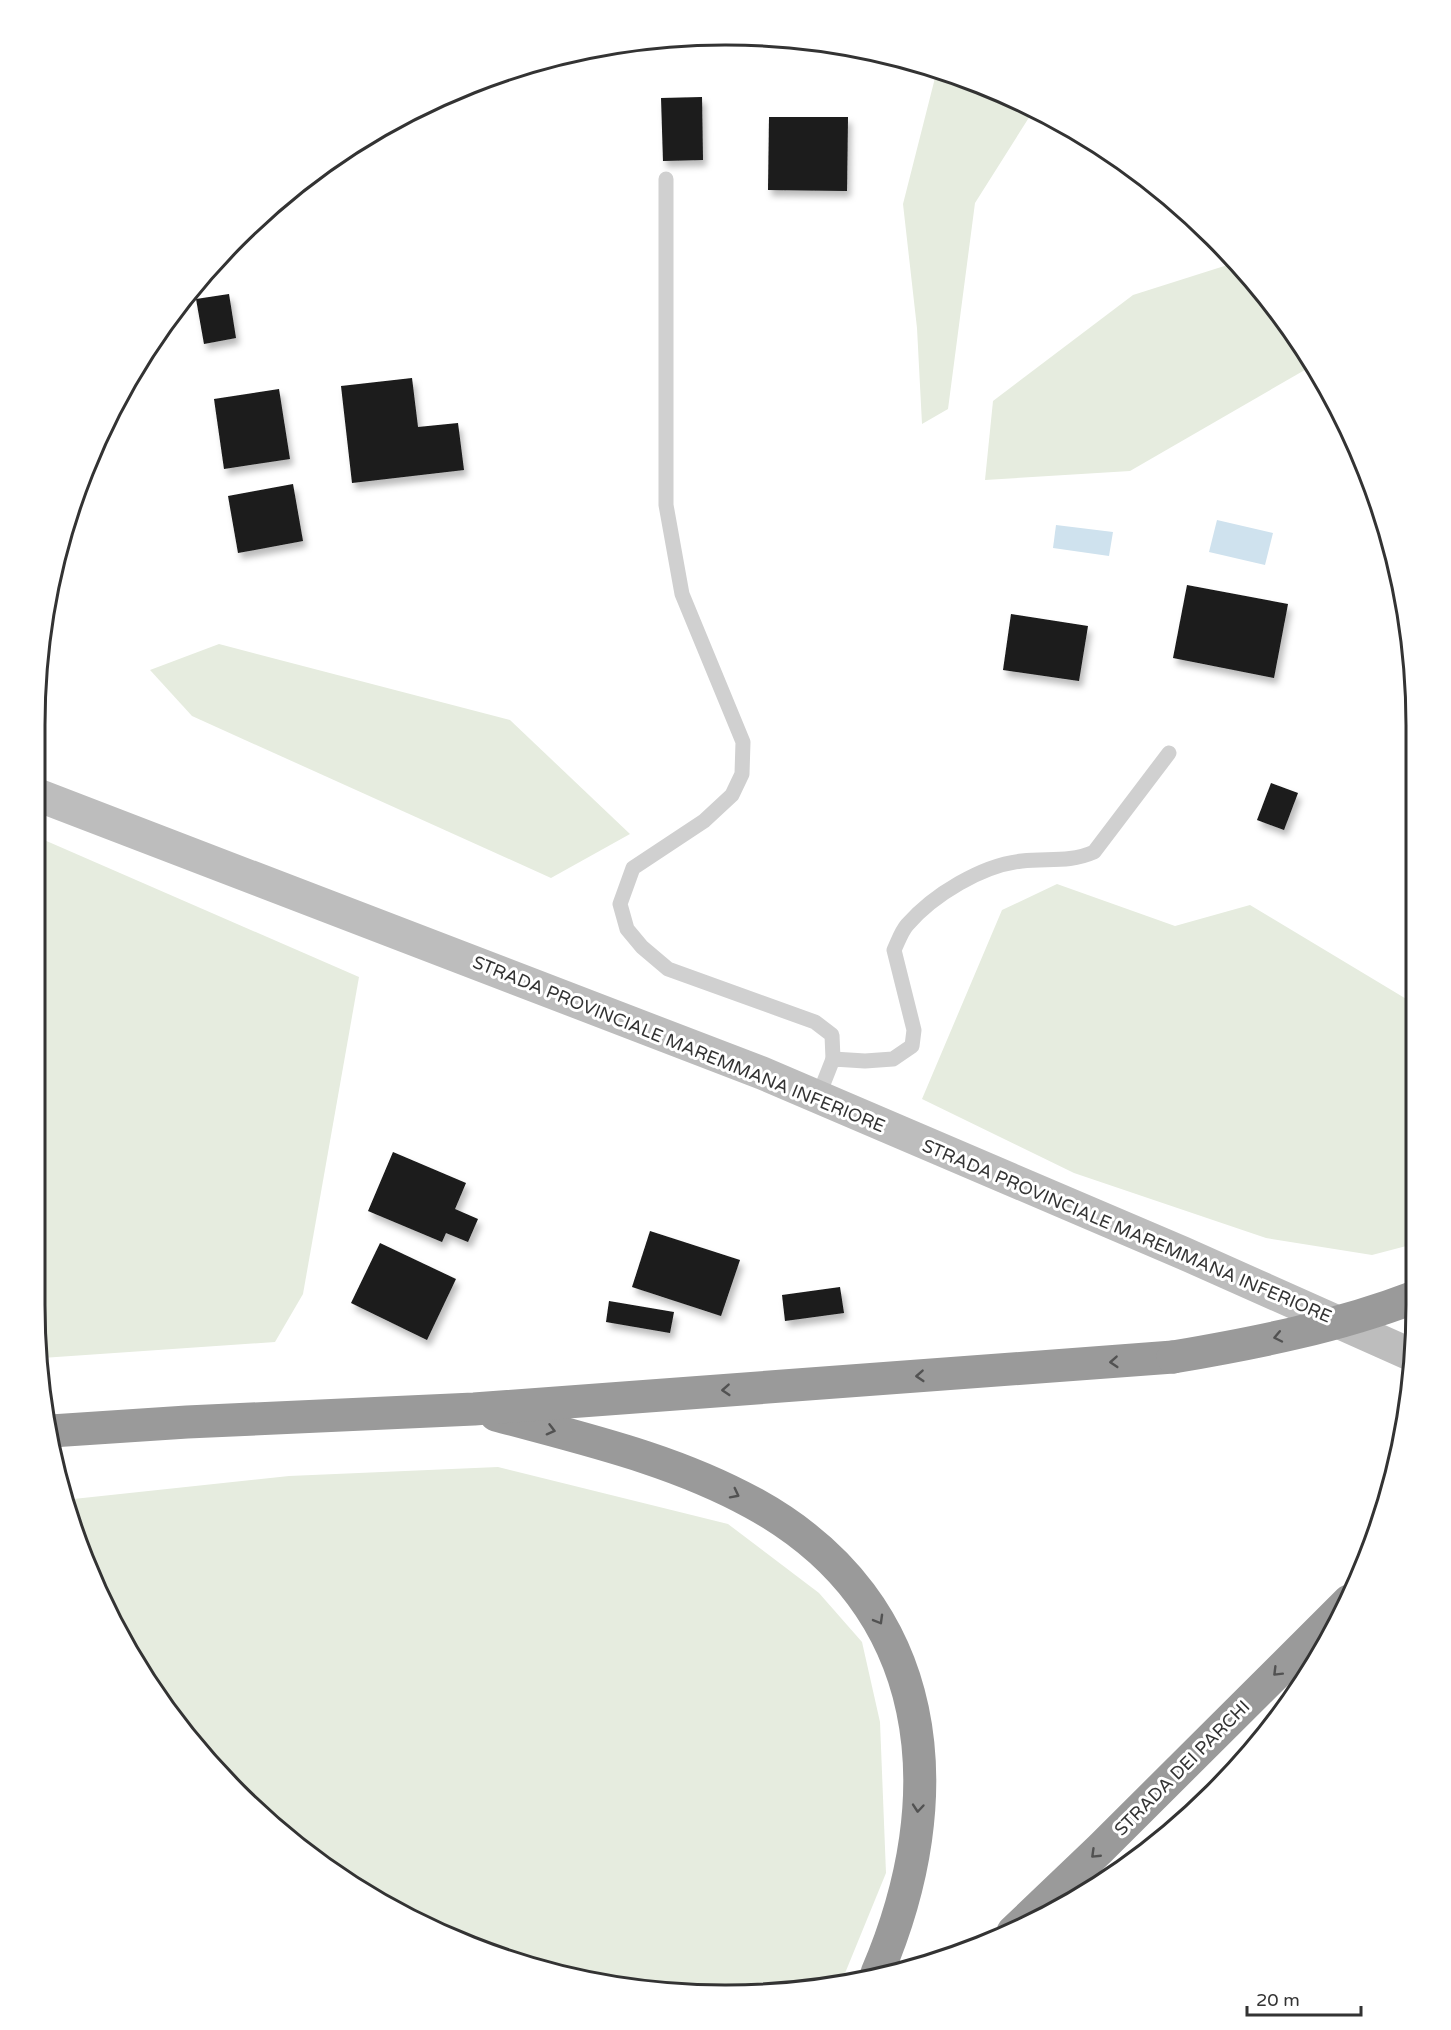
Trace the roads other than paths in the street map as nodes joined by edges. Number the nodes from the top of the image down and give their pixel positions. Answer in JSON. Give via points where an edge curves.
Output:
{"nodes":[{"id":1,"x":666,"y":179,"type":"dead end"},
{"id":2,"x":1169,"y":753,"type":"dead end"},
{"id":3,"x":45,"y":798,"type":"edge"},
{"id":4,"x":833,"y":1059,"type":"junction"},
{"id":5,"x":818,"y":1097,"type":"junction"},
{"id":6,"x":1406,"y":1301,"type":"edge"},
{"id":7,"x":1405,"y":1352,"type":"edge"},
{"id":8,"x":474,"y":1409,"type":"junction"},
{"id":9,"x":57,"y":1431,"type":"edge"},
{"id":10,"x":1327,"y":1622,"type":"edge"},
{"id":11,"x":1037,"y":1909,"type":"edge"},
{"id":12,"x":879,"y":1967,"type":"edge"}],
"edges":[{"from":1,"to":4,"type":"lane","via":[[666,505],[682,594],[743,742],[742,774],[732,795],[704,821],[633,868],[620,904],[627,930],[668,969],[815,1022],[832,1035]]},
{"from":2,"to":4,"type":"lane","via":[[1094,852],[1079,859],[1020,861],[983,870],[926,907],[906,927],[894,950],[914,1030],[912,1046],[893,1059]]},
{"from":3,"to":5,"type":"main road","name":"STRADA PROVINCIALE MAREMMANA INFERIORE"},
{"from":4,"to":5,"type":"lane"},
{"from":5,"to":7,"type":"main road","name":"STRADA PROVINCIALE MAREMMANA INFERIORE"},
{"from":6,"to":8,"type":"highway","one_way":true,"bridge":true,"via":[[1287,1335],[1173,1357]]},
{"from":8,"to":9,"type":"highway"},
{"from":8,"to":12,"type":"highway","one_way":true,"via":[[661,1461],[754,1503],[820,1550],[875,1612],[903,1672],[921,1761],[911,1866],[896,1924]]},
{"from":10,"to":11,"type":"highway","name":"STRADA DEI PARCHI","one_way":true}]}
